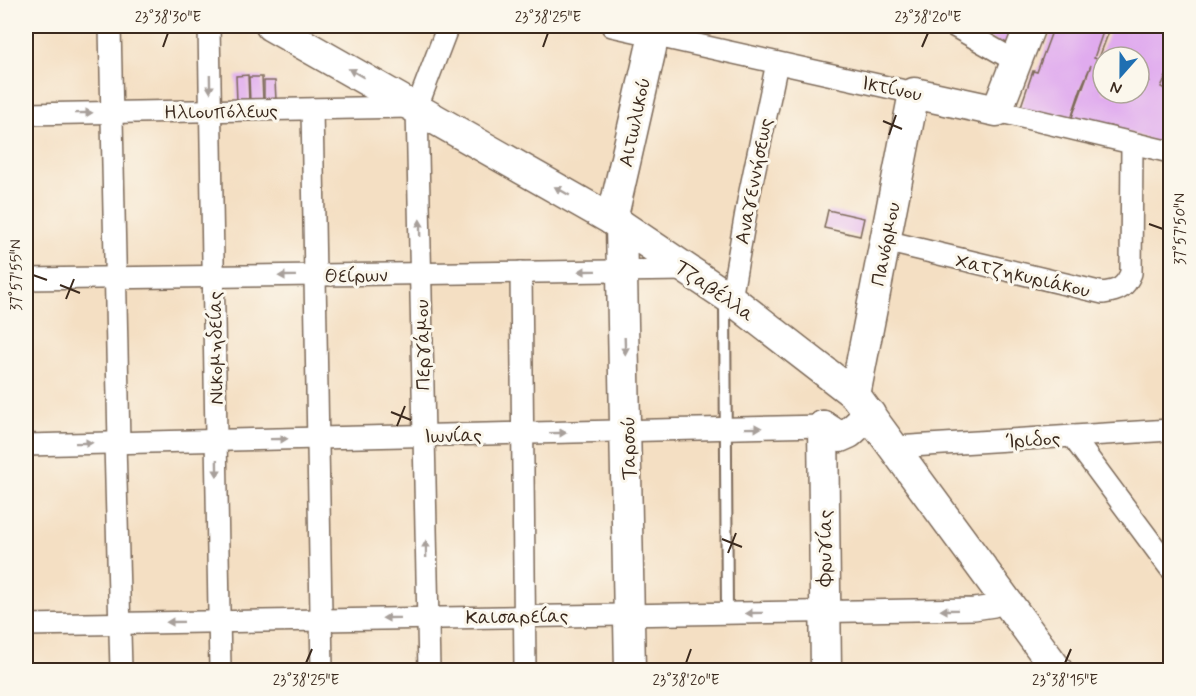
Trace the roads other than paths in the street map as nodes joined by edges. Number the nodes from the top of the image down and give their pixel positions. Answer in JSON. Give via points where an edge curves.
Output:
{"nodes":[{"id":1,"x":110,"y":26,"type":"edge"},
{"id":2,"x":209,"y":26,"type":"edge"},
{"id":3,"x":271,"y":26,"type":"edge"},
{"id":4,"x":448,"y":26,"type":"edge"},
{"id":5,"x":612,"y":26,"type":"edge"},
{"id":6,"x":954,"y":26,"type":"edge"},
{"id":7,"x":1030,"y":26,"type":"edge"},
{"id":8,"x":654,"y":29,"type":"edge"},
{"id":9,"x":1017,"y":62,"type":"junction"},
{"id":10,"x":777,"y":63,"type":"junction"},
{"id":11,"x":914,"y":93,"type":"junction"},
{"id":12,"x":417,"y":107,"type":"junction"},
{"id":13,"x":312,"y":109,"type":"junction"},
{"id":14,"x":210,"y":111,"type":"junction"},
{"id":15,"x":997,"y":111,"type":"junction"},
{"id":16,"x":112,"y":113,"type":"junction"},
{"id":17,"x":26,"y":114,"type":"edge"},
{"id":18,"x":1132,"y":144,"type":"junction"},
{"id":19,"x":1170,"y":152,"type":"edge"},
{"id":20,"x":617,"y":222,"type":"junction"},
{"id":21,"x":885,"y":241,"type":"junction"},
{"id":22,"x":687,"y":270,"type":"junction"},
{"id":23,"x":623,"y":271,"type":"junction"},
{"id":24,"x":520,"y":272,"type":"junction"},
{"id":25,"x":421,"y":274,"type":"junction"},
{"id":26,"x":317,"y":275,"type":"junction"},
{"id":27,"x":213,"y":276,"type":"junction"},
{"id":28,"x":116,"y":278,"type":"junction"},
{"id":29,"x":26,"y":279,"type":"edge"},
{"id":30,"x":728,"y":297,"type":"junction"},
{"id":31,"x":863,"y":405,"type":"junction"},
{"id":32,"x":823,"y":426,"type":"junction"},
{"id":33,"x":726,"y":429,"type":"junction"},
{"id":34,"x":1170,"y":430,"type":"edge"},
{"id":35,"x":627,"y":431,"type":"junction"},
{"id":36,"x":523,"y":433,"type":"junction"},
{"id":37,"x":424,"y":436,"type":"junction"},
{"id":38,"x":1072,"y":436,"type":"junction"},
{"id":39,"x":319,"y":438,"type":"junction"},
{"id":40,"x":216,"y":440,"type":"junction"},
{"id":41,"x":117,"y":443,"type":"junction"},
{"id":42,"x":26,"y":445,"type":"edge"},
{"id":43,"x":895,"y":447,"type":"junction"},
{"id":44,"x":1170,"y":568,"type":"edge"},
{"id":45,"x":1005,"y":599,"type":"junction"},
{"id":46,"x":825,"y":612,"type":"junction"},
{"id":47,"x":631,"y":613,"type":"junction"},
{"id":48,"x":727,"y":613,"type":"junction"},
{"id":49,"x":524,"y":615,"type":"junction"},
{"id":50,"x":428,"y":618,"type":"junction"},
{"id":51,"x":321,"y":620,"type":"junction"},
{"id":52,"x":220,"y":621,"type":"junction"},
{"id":53,"x":120,"y":623,"type":"junction"},
{"id":54,"x":26,"y":625,"type":"edge"},
{"id":55,"x":121,"y":670,"type":"edge"},
{"id":56,"x":220,"y":670,"type":"edge"},
{"id":57,"x":322,"y":670,"type":"edge"},
{"id":58,"x":429,"y":670,"type":"edge"},
{"id":59,"x":525,"y":670,"type":"edge"},
{"id":60,"x":630,"y":670,"type":"edge"},
{"id":61,"x":826,"y":670,"type":"edge"},
{"id":62,"x":1057,"y":670,"type":"edge"}],
"edges":[{"from":1,"to":16,"type":"street"},
{"from":2,"to":14,"type":"street","name":"Νικομηδείας","one_way":true},
{"from":12,"to":3,"type":"street","name":"Τζαβέλλα","one_way":true},
{"from":4,"to":12,"type":"street","name":"Περγάμου"},
{"from":5,"to":8,"type":"street","name":"Ικτίνου"},
{"from":6,"to":9,"type":"street"},
{"from":7,"to":9,"type":"street"},
{"from":8,"to":10,"type":"street","name":"Ικτίνου"},
{"from":8,"to":20,"type":"street","name":"Αιτωλικού"},
{"from":9,"to":15,"type":"street"},
{"from":10,"to":11,"type":"street","name":"Ικτίνου"},
{"from":10,"to":30,"type":"street","name":"Αναγεννήσεως"},
{"from":11,"to":15,"type":"street","name":"Ικτίνου"},
{"from":11,"to":21,"type":"street","name":"Πανόρμου"},
{"from":12,"to":13,"type":"street","name":"Ηλιουπόλεως"},
{"from":20,"to":12,"type":"street","name":"Τζαβέλλα","one_way":true},
{"from":25,"to":12,"type":"street","name":"Περγάμου","one_way":true},
{"from":13,"to":14,"type":"street","name":"Ηλιουπόλεως"},
{"from":13,"to":26,"type":"street"},
{"from":14,"to":16,"type":"street","name":"Ηλιουπόλεως"},
{"from":14,"to":27,"type":"street","name":"Νικομηδείας"},
{"from":15,"to":18,"type":"street","name":"Ικτίνου"},
{"from":17,"to":16,"type":"street","name":"Ηλιουπόλεως","one_way":true},
{"from":16,"to":28,"type":"street"},
{"from":18,"to":19,"type":"street","name":"Ικτίνου"},
{"from":18,"to":21,"type":"street","name":"Χατζηκυριάκου","via":[[1131,273],[1127,284],[1117,291],[1091,291]]},
{"from":20,"to":22,"type":"street","name":"Τζαβέλλα"},
{"from":20,"to":23,"type":"street","name":"Ταρσού"},
{"from":21,"to":31,"type":"street","name":"Πανόρμου"},
{"from":22,"to":23,"type":"street","name":"Θείρων"},
{"from":22,"to":30,"type":"street","name":"Τζαβέλλα"},
{"from":23,"to":24,"type":"street","name":"Θείρων","one_way":true},
{"from":23,"to":35,"type":"street","name":"Ταρσού","one_way":true},
{"from":24,"to":25,"type":"street","name":"Θείρων"},
{"from":24,"to":36,"type":"street"},
{"from":25,"to":26,"type":"street","name":"Θείρων"},
{"from":25,"to":37,"type":"street","name":"Περγάμου"},
{"from":26,"to":27,"type":"street","name":"Θείρων","one_way":true},
{"from":26,"to":39,"type":"street"},
{"from":27,"to":28,"type":"street","name":"Θείρων"},
{"from":27,"to":40,"type":"street","name":"Νικομηδείας"},
{"from":28,"to":29,"type":"street","name":"Θείρων"},
{"from":28,"to":41,"type":"street"},
{"from":30,"to":31,"type":"street","name":"Τζαβέλλα"},
{"from":30,"to":33,"type":"lane"},
{"from":31,"to":32,"type":"street","name":"Ιωνίας","via":[[849,433],[840,437]]},
{"from":31,"to":43,"type":"street","name":"Τζαβέλλα"},
{"from":33,"to":32,"type":"street","name":"Ιωνίας","one_way":true},
{"from":32,"to":46,"type":"street","name":"Φρυγίας"},
{"from":33,"to":35,"type":"street","name":"Ιωνίας"},
{"from":33,"to":48,"type":"lane"},
{"from":34,"to":38,"type":"street","name":"Ίριδος"},
{"from":36,"to":35,"type":"street","name":"Ιωνίας","one_way":true},
{"from":35,"to":47,"type":"street","name":"Ταρσού"},
{"from":36,"to":37,"type":"street","name":"Ιωνίας"},
{"from":36,"to":49,"type":"street"},
{"from":37,"to":39,"type":"street","name":"Ιωνίας"},
{"from":50,"to":37,"type":"street","name":"Περγάμου","one_way":true},
{"from":38,"to":43,"type":"street","name":"Ίριδος"},
{"from":38,"to":44,"type":"street"},
{"from":40,"to":39,"type":"street","name":"Ιωνίας","one_way":true},
{"from":39,"to":51,"type":"street"},
{"from":40,"to":41,"type":"street","name":"Ιωνίας"},
{"from":40,"to":52,"type":"street","name":"Νικομηδείας","one_way":true},
{"from":42,"to":41,"type":"street","name":"Ιωνίας","one_way":true},
{"from":41,"to":53,"type":"street"},
{"from":43,"to":45,"type":"street","name":"Τζαβέλλα"},
{"from":45,"to":46,"type":"street","name":"Καισαρείας","one_way":true,"via":[[994,606],[974,609]]},
{"from":45,"to":62,"type":"street","name":"Τζαβέλλα"},
{"from":46,"to":48,"type":"street","name":"Καισαρείας","one_way":true},
{"from":46,"to":61,"type":"street","name":"Φρυγίας"},
{"from":47,"to":48,"type":"street","name":"Καισαρείας"},
{"from":47,"to":49,"type":"street","name":"Καισαρείας"},
{"from":47,"to":60,"type":"street","name":"Ταρσού"},
{"from":49,"to":50,"type":"street","name":"Καισαρείας"},
{"from":49,"to":59,"type":"street"},
{"from":50,"to":51,"type":"street","name":"Καισαρείας","one_way":true},
{"from":50,"to":58,"type":"street","name":"Περγάμου"},
{"from":51,"to":52,"type":"street","name":"Καισαρείας"},
{"from":51,"to":57,"type":"street"},
{"from":52,"to":53,"type":"street","name":"Καισαρείας","one_way":true},
{"from":52,"to":56,"type":"street","name":"Νικομηδείας"},
{"from":53,"to":54,"type":"street","name":"Καισαρείας"},
{"from":53,"to":55,"type":"street"}]}
